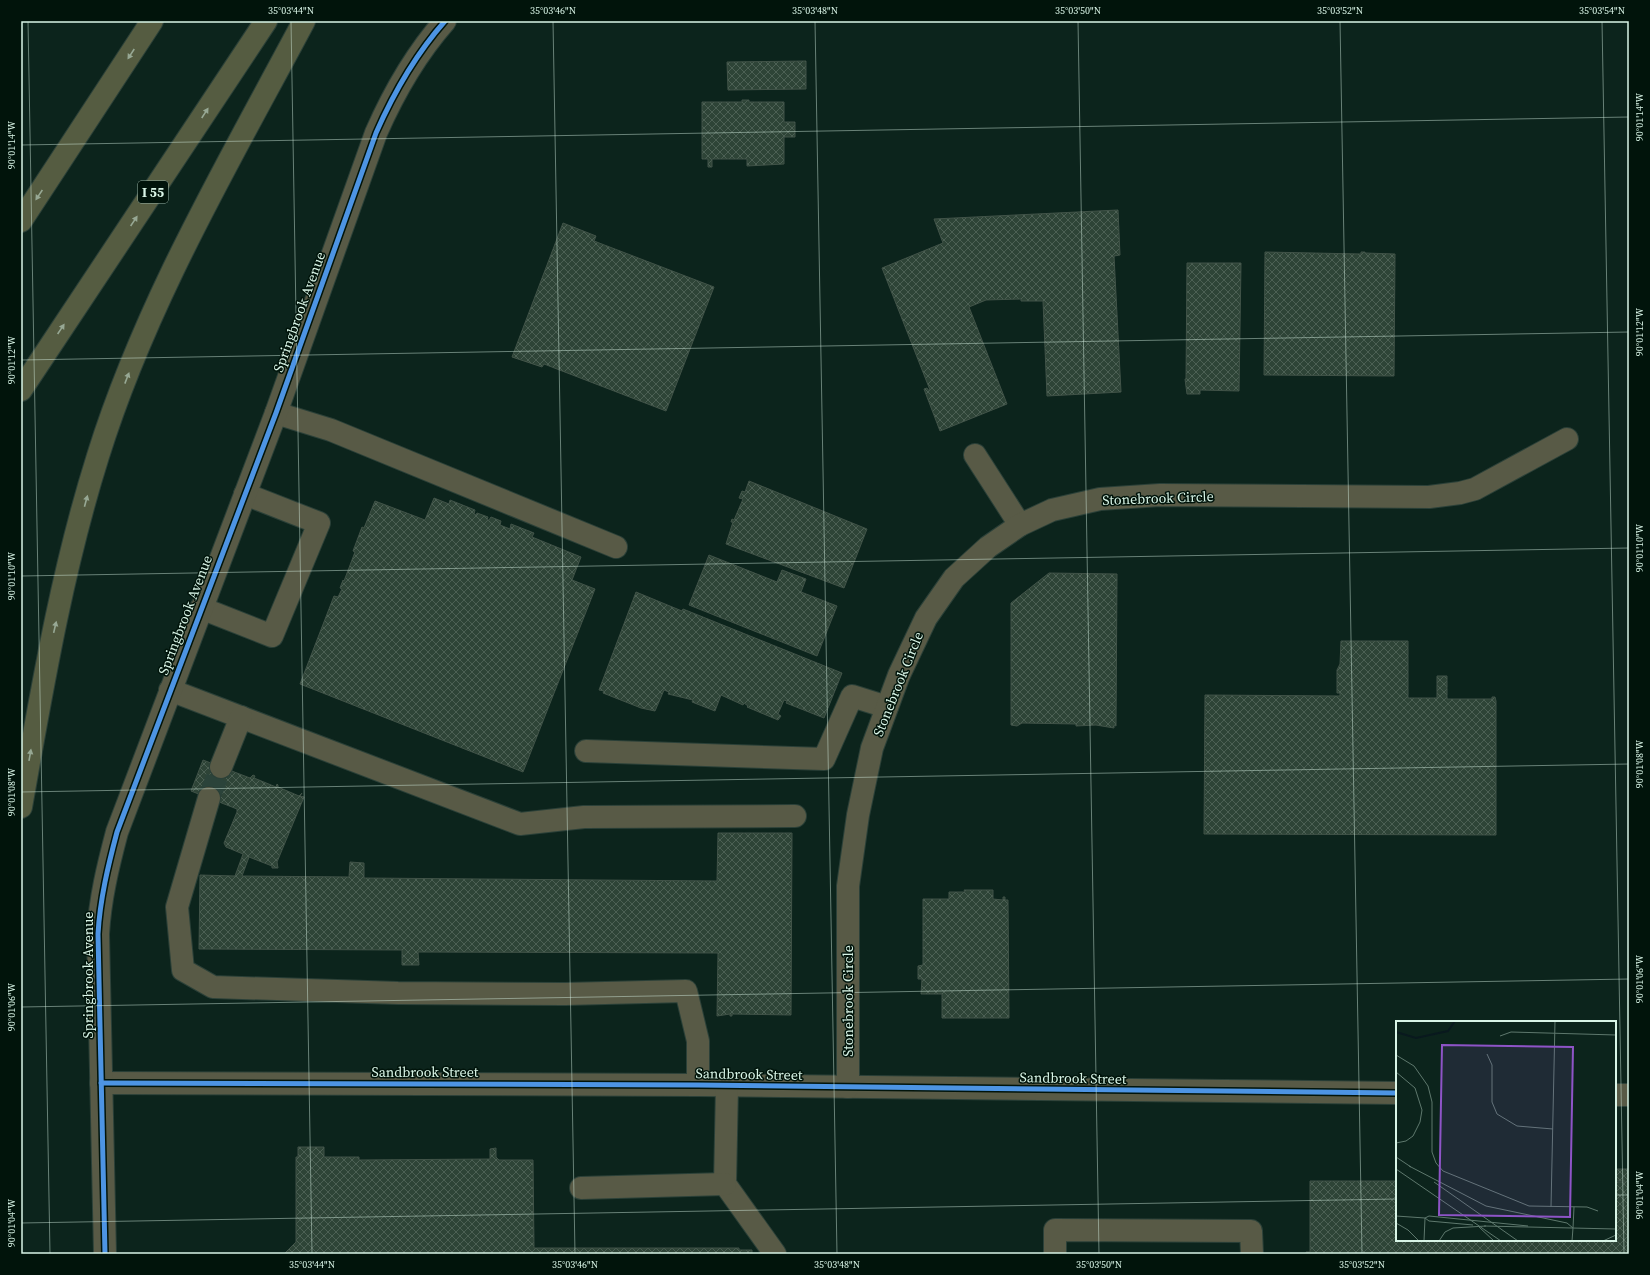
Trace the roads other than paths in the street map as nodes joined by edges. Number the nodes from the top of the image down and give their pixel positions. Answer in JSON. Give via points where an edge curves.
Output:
{"nodes":[{"id":1,"x":152,"y":21,"type":"edge"},
{"id":2,"x":266,"y":21,"type":"edge"},
{"id":3,"x":304,"y":21,"type":"edge"},
{"id":4,"x":445,"y":21,"type":"edge"},
{"id":5,"x":21,"y":221,"type":"edge"},
{"id":6,"x":21,"y":390,"type":"edge"},
{"id":7,"x":276,"y":413,"type":"junction"},
{"id":8,"x":1567,"y":439,"type":"dead end"},
{"id":9,"x":975,"y":455,"type":"dead end"},
{"id":10,"x":245,"y":494,"type":"junction"},
{"id":11,"x":1020,"y":525,"type":"junction"},
{"id":12,"x":616,"y":547,"type":"dead end"},
{"id":13,"x":201,"y":608,"type":"junction"},
{"id":14,"x":170,"y":690,"type":"junction"},
{"id":15,"x":887,"y":707,"type":"junction"},
{"id":16,"x":241,"y":717,"type":"junction"},
{"id":17,"x":586,"y":751,"type":"dead end"},
{"id":18,"x":221,"y":767,"type":"tunnel mouth"},
{"id":19,"x":209,"y":798,"type":"tunnel mouth"},
{"id":20,"x":21,"y":807,"type":"edge"},
{"id":21,"x":795,"y":816,"type":"dead end"},
{"id":22,"x":101,"y":1083,"type":"junction"},
{"id":23,"x":698,"y":1086,"type":"junction"},
{"id":24,"x":727,"y":1086,"type":"junction"},
{"id":25,"x":848,"y":1088,"type":"junction"},
{"id":26,"x":1396,"y":1093,"type":"edge"},
{"id":27,"x":1616,"y":1095,"type":"edge"},
{"id":28,"x":1629,"y":1095,"type":"edge"},
{"id":29,"x":725,"y":1184,"type":"junction"},
{"id":30,"x":581,"y":1188,"type":"dead end"},
{"id":31,"x":105,"y":1254,"type":"edge"},
{"id":32,"x":775,"y":1254,"type":"edge"},
{"id":33,"x":1055,"y":1254,"type":"edge"},
{"id":34,"x":1252,"y":1254,"type":"edge"}],
"edges":[{"from":1,"to":5,"type":"highway","one_way":true},
{"from":6,"to":2,"type":"highway","number":"I 55","one_way":true},
{"from":20,"to":3,"type":"highway","one_way":true,"via":[[46,665],[72,551],[98,456],[129,372],[179,256]]},
{"from":4,"to":7,"type":"street","name":"Springbrook Avenue","via":[[408,68],[376,133]]},
{"from":7,"to":10,"type":"street","name":"Springbrook Avenue"},
{"from":7,"to":12,"type":"street","via":[[331,430]]},
{"from":8,"to":11,"type":"street","name":"Stonebrook Circle","via":[[1489,483],[1444,496],[1160,495],[1100,499],[1052,510]]},
{"from":9,"to":11,"type":"street"},
{"from":10,"to":13,"type":"street","name":"Springbrook Avenue"},
{"from":10,"to":13,"type":"street","via":[[319,523],[272,636]]},
{"from":11,"to":15,"type":"street","name":"Stonebrook Circle","via":[[988,547],[954,578],[926,618]]},
{"from":13,"to":14,"type":"street","name":"Springbrook Avenue"},
{"from":14,"to":16,"type":"street"},
{"from":14,"to":22,"type":"street","name":"Springbrook Avenue","via":[[117,832],[105,875],[98,934]]},
{"from":15,"to":17,"type":"street","via":[[852,696],[824,759]]},
{"from":15,"to":25,"type":"street","name":"Stonebrook Circle","via":[[872,748],[858,815],[848,886]]},
{"from":16,"to":18,"type":"street"},
{"from":16,"to":21,"type":"street","via":[[520,824],[584,817]]},
{"from":19,"to":23,"type":"street","via":[[177,907],[182,970],[213,987],[398,993],[565,994],[686,991],[698,1041]]},
{"from":22,"to":23,"type":"street","name":"Sandbrook Street"},
{"from":22,"to":31,"type":"street","name":"Springbrook Avenue"},
{"from":23,"to":24,"type":"street","name":"Sandbrook Street"},
{"from":24,"to":25,"type":"street","name":"Sandbrook Street"},
{"from":24,"to":29,"type":"street"},
{"from":25,"to":26,"type":"street","name":"Sandbrook Street"},
{"from":27,"to":28,"type":"street"},
{"from":29,"to":30,"type":"street"},
{"from":29,"to":32,"type":"street"},
{"from":33,"to":34,"type":"street","via":[[1055,1230],[1251,1232]]}]}
